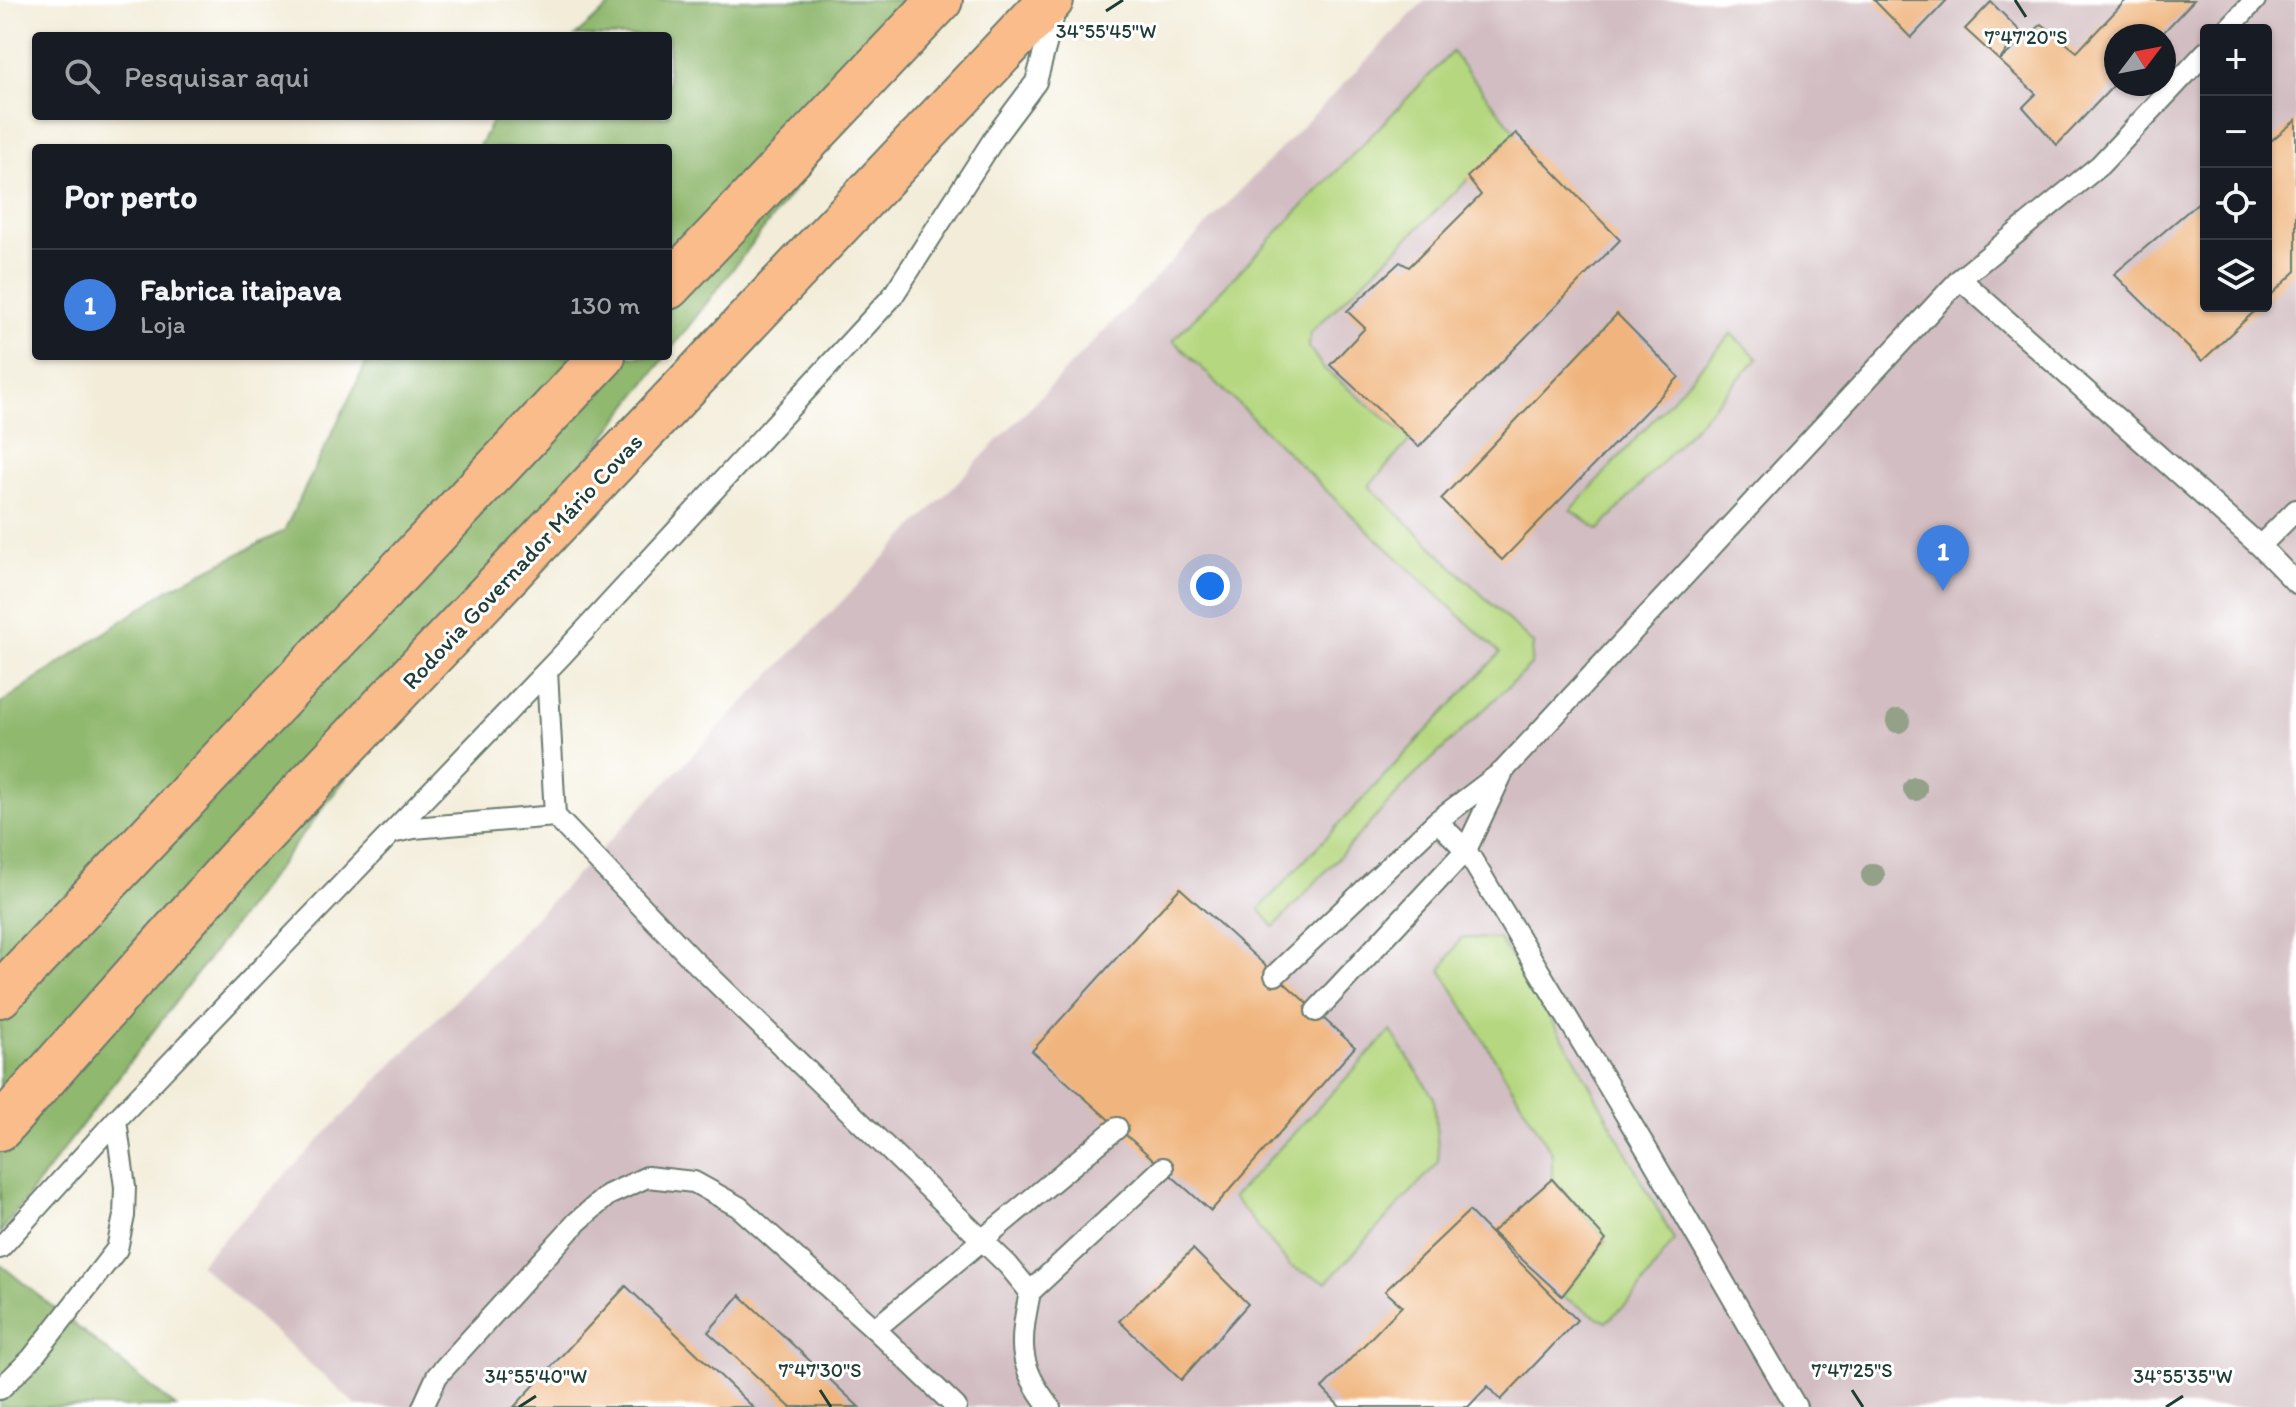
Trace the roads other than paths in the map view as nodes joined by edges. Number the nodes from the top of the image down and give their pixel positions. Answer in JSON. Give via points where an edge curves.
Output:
{"nodes":[{"id":1,"x":940,"y":0,"type":"edge"},
{"id":2,"x":1051,"y":0,"type":"edge"},
{"id":3,"x":1058,"y":0,"type":"edge"},
{"id":4,"x":2255,"y":0,"type":"edge"},
{"id":5,"x":2233,"y":24,"type":"edge"},
{"id":6,"x":2200,"y":58,"type":"edge"},
{"id":7,"x":1960,"y":279,"type":"junction"},
{"id":8,"x":672,"y":283,"type":"edge"},
{"id":9,"x":599,"y":360,"type":"edge"},
{"id":10,"x":2296,"y":510,"type":"edge"},
{"id":11,"x":2260,"y":546,"type":"junction"},
{"id":12,"x":2296,"y":583,"type":"edge"},
{"id":13,"x":547,"y":671,"type":"junction"},
{"id":14,"x":1503,"y":771,"type":"junction"},
{"id":15,"x":555,"y":816,"type":"junction"},
{"id":16,"x":1437,"y":821,"type":"junction"},
{"id":17,"x":391,"y":833,"type":"junction"},
{"id":18,"x":1466,"y":850,"type":"junction"},
{"id":19,"x":1275,"y":975,"type":"dead end"},
{"id":20,"x":0,"y":995,"type":"edge"},
{"id":21,"x":1316,"y":1011,"type":"dead end"},
{"id":22,"x":116,"y":1120,"type":"junction"},
{"id":23,"x":0,"y":1128,"type":"edge"},
{"id":24,"x":1117,"y":1128,"type":"dead end"},
{"id":25,"x":1163,"y":1168,"type":"dead end"},
{"id":26,"x":982,"y":1237,"type":"junction"},
{"id":27,"x":0,"y":1248,"type":"edge"},
{"id":28,"x":1030,"y":1292,"type":"junction"},
{"id":29,"x":875,"y":1329,"type":"junction"},
{"id":30,"x":0,"y":1389,"type":"edge"},
{"id":31,"x":423,"y":1407,"type":"edge"},
{"id":32,"x":956,"y":1407,"type":"edge"},
{"id":33,"x":1050,"y":1407,"type":"edge"},
{"id":34,"x":1796,"y":1407,"type":"edge"}],
"edges":[{"from":1,"to":8,"type":"highway"},
{"from":2,"to":23,"type":"highway","name":"Rodovia Governador Mário Covas","via":[[246,851]]},
{"from":3,"to":13,"type":"lane","via":[[1036,82],[892,297]]},
{"from":4,"to":5,"type":"lane"},
{"from":6,"to":7,"type":"lane","via":[[2100,165]]},
{"from":7,"to":11,"type":"lane"},
{"from":7,"to":14,"type":"lane"},
{"from":9,"to":20,"type":"highway"},
{"from":10,"to":11,"type":"lane"},
{"from":11,"to":12,"type":"lane"},
{"from":13,"to":15,"type":"lane"},
{"from":13,"to":17,"type":"lane"},
{"from":14,"to":16,"type":"lane"},
{"from":14,"to":18,"type":"lane"},
{"from":15,"to":17,"type":"lane"},
{"from":15,"to":26,"type":"lane","via":[[691,958]]},
{"from":16,"to":18,"type":"lane"},
{"from":16,"to":19,"type":"lane"},
{"from":17,"to":22,"type":"lane"},
{"from":18,"to":21,"type":"lane"},
{"from":18,"to":34,"type":"lane"},
{"from":22,"to":27,"type":"lane"},
{"from":22,"to":30,"type":"lane","via":[[125,1187],[117,1249],[32,1358]]},
{"from":24,"to":26,"type":"lane"},
{"from":25,"to":28,"type":"lane"},
{"from":26,"to":28,"type":"lane"},
{"from":26,"to":29,"type":"lane"},
{"from":28,"to":33,"type":"lane","via":[[1021,1341],[1024,1366]]},
{"from":29,"to":31,"type":"lane","via":[[739,1207],[694,1182],[647,1177],[608,1195],[577,1222],[437,1376]]},
{"from":29,"to":32,"type":"lane"}]}
